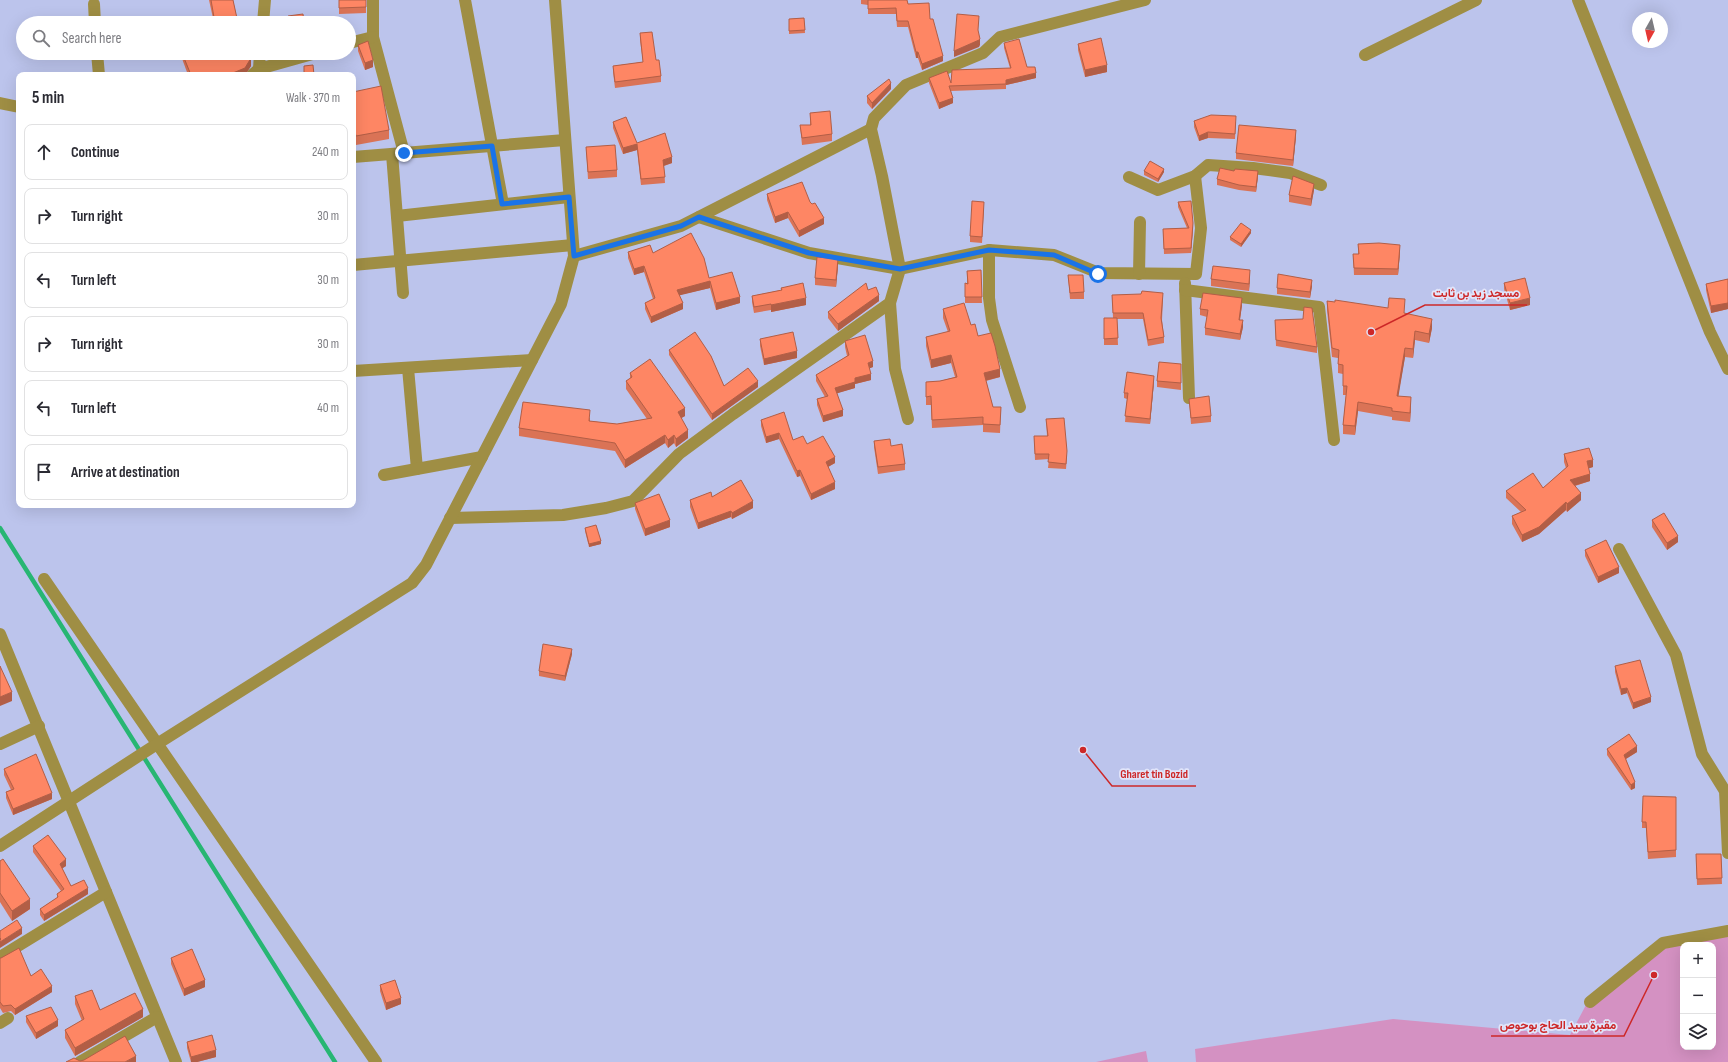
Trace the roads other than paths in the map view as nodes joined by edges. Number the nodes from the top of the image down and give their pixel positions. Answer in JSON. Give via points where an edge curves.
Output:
{"nodes":[{"id":1,"x":265,"y":0,"type":"edge"},
{"id":2,"x":373,"y":0,"type":"edge"},
{"id":3,"x":465,"y":0,"type":"edge"},
{"id":4,"x":555,"y":0,"type":"edge"},
{"id":5,"x":1145,"y":0,"type":"edge"},
{"id":6,"x":1476,"y":0,"type":"edge"},
{"id":7,"x":1578,"y":0,"type":"edge"},
{"id":8,"x":94,"y":4,"type":"dead end"},
{"id":9,"x":95,"y":16,"type":"edge"},
{"id":10,"x":264,"y":16,"type":"edge"},
{"id":11,"x":373,"y":37,"type":"junction"},
{"id":12,"x":356,"y":42,"type":"edge"},
{"id":13,"x":1365,"y":55,"type":"dead end"},
{"id":14,"x":98,"y":60,"type":"edge"},
{"id":15,"x":259,"y":60,"type":"edge"},
{"id":16,"x":294,"y":60,"type":"edge"},
{"id":17,"x":99,"y":72,"type":"edge"},
{"id":18,"x":256,"y":72,"type":"edge"},
{"id":19,"x":0,"y":103,"type":"edge"},
{"id":20,"x":16,"y":106,"type":"edge"},
{"id":21,"x":871,"y":129,"type":"junction"},
{"id":22,"x":564,"y":140,"type":"junction"},
{"id":23,"x":492,"y":146,"type":"junction"},
{"id":24,"x":404,"y":153,"type":"junction"},
{"id":25,"x":392,"y":154,"type":"junction"},
{"id":26,"x":356,"y":157,"type":"edge"},
{"id":27,"x":1195,"y":176,"type":"junction"},
{"id":28,"x":1129,"y":177,"type":"dead end"},
{"id":29,"x":1321,"y":185,"type":"dead end"},
{"id":30,"x":569,"y":197,"type":"junction"},
{"id":31,"x":502,"y":204,"type":"junction"},
{"id":32,"x":397,"y":216,"type":"junction"},
{"id":33,"x":699,"y":217,"type":"junction"},
{"id":34,"x":1140,"y":222,"type":"dead end"},
{"id":35,"x":573,"y":250,"type":"junction"},
{"id":36,"x":989,"y":250,"type":"junction"},
{"id":37,"x":400,"y":261,"type":"junction"},
{"id":38,"x":356,"y":265,"type":"edge"},
{"id":39,"x":900,"y":269,"type":"junction"},
{"id":40,"x":1139,"y":274,"type":"junction"},
{"id":41,"x":1185,"y":274,"type":"junction"},
{"id":42,"x":1185,"y":290,"type":"junction"},
{"id":43,"x":403,"y":293,"type":"dead end"},
{"id":44,"x":890,"y":303,"type":"junction"},
{"id":45,"x":532,"y":360,"type":"junction"},
{"id":46,"x":408,"y":368,"type":"junction"},
{"id":47,"x":1728,"y":369,"type":"edge"},
{"id":48,"x":356,"y":371,"type":"edge"},
{"id":49,"x":1190,"y":398,"type":"edge"},
{"id":50,"x":1020,"y":406,"type":"dead end"},
{"id":51,"x":908,"y":419,"type":"dead end"},
{"id":52,"x":1334,"y":440,"type":"dead end"},
{"id":53,"x":482,"y":457,"type":"junction"},
{"id":54,"x":417,"y":469,"type":"junction"},
{"id":55,"x":384,"y":475,"type":"dead end"},
{"id":56,"x":450,"y":518,"type":"junction"},
{"id":57,"x":1619,"y":549,"type":"dead end"},
{"id":58,"x":44,"y":579,"type":"dead end"},
{"id":59,"x":0,"y":634,"type":"edge"},
{"id":60,"x":39,"y":726,"type":"junction"},
{"id":61,"x":0,"y":744,"type":"edge"},
{"id":62,"x":157,"y":744,"type":"junction"},
{"id":63,"x":69,"y":801,"type":"junction"},
{"id":64,"x":0,"y":846,"type":"edge"},
{"id":65,"x":1728,"y":853,"type":"edge"},
{"id":66,"x":106,"y":892,"type":"junction"},
{"id":67,"x":1728,"y":931,"type":"edge"},
{"id":68,"x":0,"y":957,"type":"edge"},
{"id":69,"x":1590,"y":1002,"type":"dead end"},
{"id":70,"x":157,"y":1017,"type":"junction"},
{"id":71,"x":80,"y":1062,"type":"edge"},
{"id":72,"x":176,"y":1062,"type":"edge"},
{"id":73,"x":376,"y":1062,"type":"edge"}],
"edges":[{"from":1,"to":10,"type":"street"},
{"from":2,"to":11,"type":"street"},
{"from":3,"to":23,"type":"street"},
{"from":4,"to":22,"type":"street"},
{"from":5,"to":21,"type":"street","via":[[1000,37],[983,52],[906,85],[874,118]]},
{"from":6,"to":13,"type":"street"},
{"from":7,"to":47,"type":"street","via":[[1710,332]]},
{"from":8,"to":9,"type":"street"},
{"from":11,"to":12,"type":"street"},
{"from":11,"to":24,"type":"street"},
{"from":14,"to":17,"type":"street"},
{"from":15,"to":18,"type":"street"},
{"from":16,"to":18,"type":"street"},
{"from":19,"to":20,"type":"street"},
{"from":21,"to":33,"type":"street"},
{"from":21,"to":39,"type":"street"},
{"from":22,"to":23,"type":"street"},
{"from":22,"to":30,"type":"street"},
{"from":23,"to":24,"type":"street"},
{"from":23,"to":31,"type":"street"},
{"from":24,"to":25,"type":"street"},
{"from":25,"to":26,"type":"street"},
{"from":25,"to":32,"type":"street"},
{"from":27,"to":28,"type":"street","via":[[1158,190]]},
{"from":27,"to":29,"type":"street","via":[[1208,165],[1253,168],[1290,173]]},
{"from":27,"to":41,"type":"street","via":[[1200,228],[1196,274]]},
{"from":30,"to":31,"type":"street"},
{"from":30,"to":35,"type":"street"},
{"from":31,"to":32,"type":"street"},
{"from":32,"to":37,"type":"street"},
{"from":33,"to":35,"type":"street","via":[[681,226]]},
{"from":33,"to":39,"type":"street","via":[[809,253]]},
{"from":34,"to":40,"type":"street"},
{"from":35,"to":37,"type":"street"},
{"from":35,"to":45,"type":"street","via":[[561,304]]},
{"from":36,"to":39,"type":"street"},
{"from":36,"to":40,"type":"street","via":[[1054,255],[1098,274]]},
{"from":36,"to":50,"type":"street","via":[[989,298],[992,320]]},
{"from":37,"to":38,"type":"street"},
{"from":37,"to":43,"type":"street"},
{"from":39,"to":44,"type":"street"},
{"from":40,"to":41,"type":"street"},
{"from":41,"to":42,"type":"street"},
{"from":42,"to":49,"type":"street"},
{"from":42,"to":52,"type":"street","via":[[1319,307]]},
{"from":44,"to":51,"type":"street","via":[[896,370]]},
{"from":44,"to":56,"type":"street","via":[[679,454],[633,501],[563,515]]},
{"from":45,"to":46,"type":"street"},
{"from":45,"to":53,"type":"street"},
{"from":46,"to":48,"type":"street"},
{"from":46,"to":54,"type":"street"},
{"from":53,"to":54,"type":"street"},
{"from":53,"to":56,"type":"street"},
{"from":54,"to":55,"type":"street"},
{"from":56,"to":62,"type":"street","via":[[426,565],[412,583]]},
{"from":57,"to":65,"type":"street","via":[[1676,655],[1702,754],[1725,791]]},
{"from":58,"to":62,"type":"street"},
{"from":59,"to":60,"type":"street"},
{"from":60,"to":61,"type":"street"},
{"from":60,"to":63,"type":"street"},
{"from":62,"to":63,"type":"street"},
{"from":62,"to":73,"type":"street"},
{"from":63,"to":64,"type":"street"},
{"from":63,"to":66,"type":"street"},
{"from":66,"to":68,"type":"street"},
{"from":66,"to":70,"type":"street"},
{"from":67,"to":69,"type":"street","via":[[1663,943]]},
{"from":70,"to":71,"type":"street"},
{"from":70,"to":72,"type":"street"}]}
